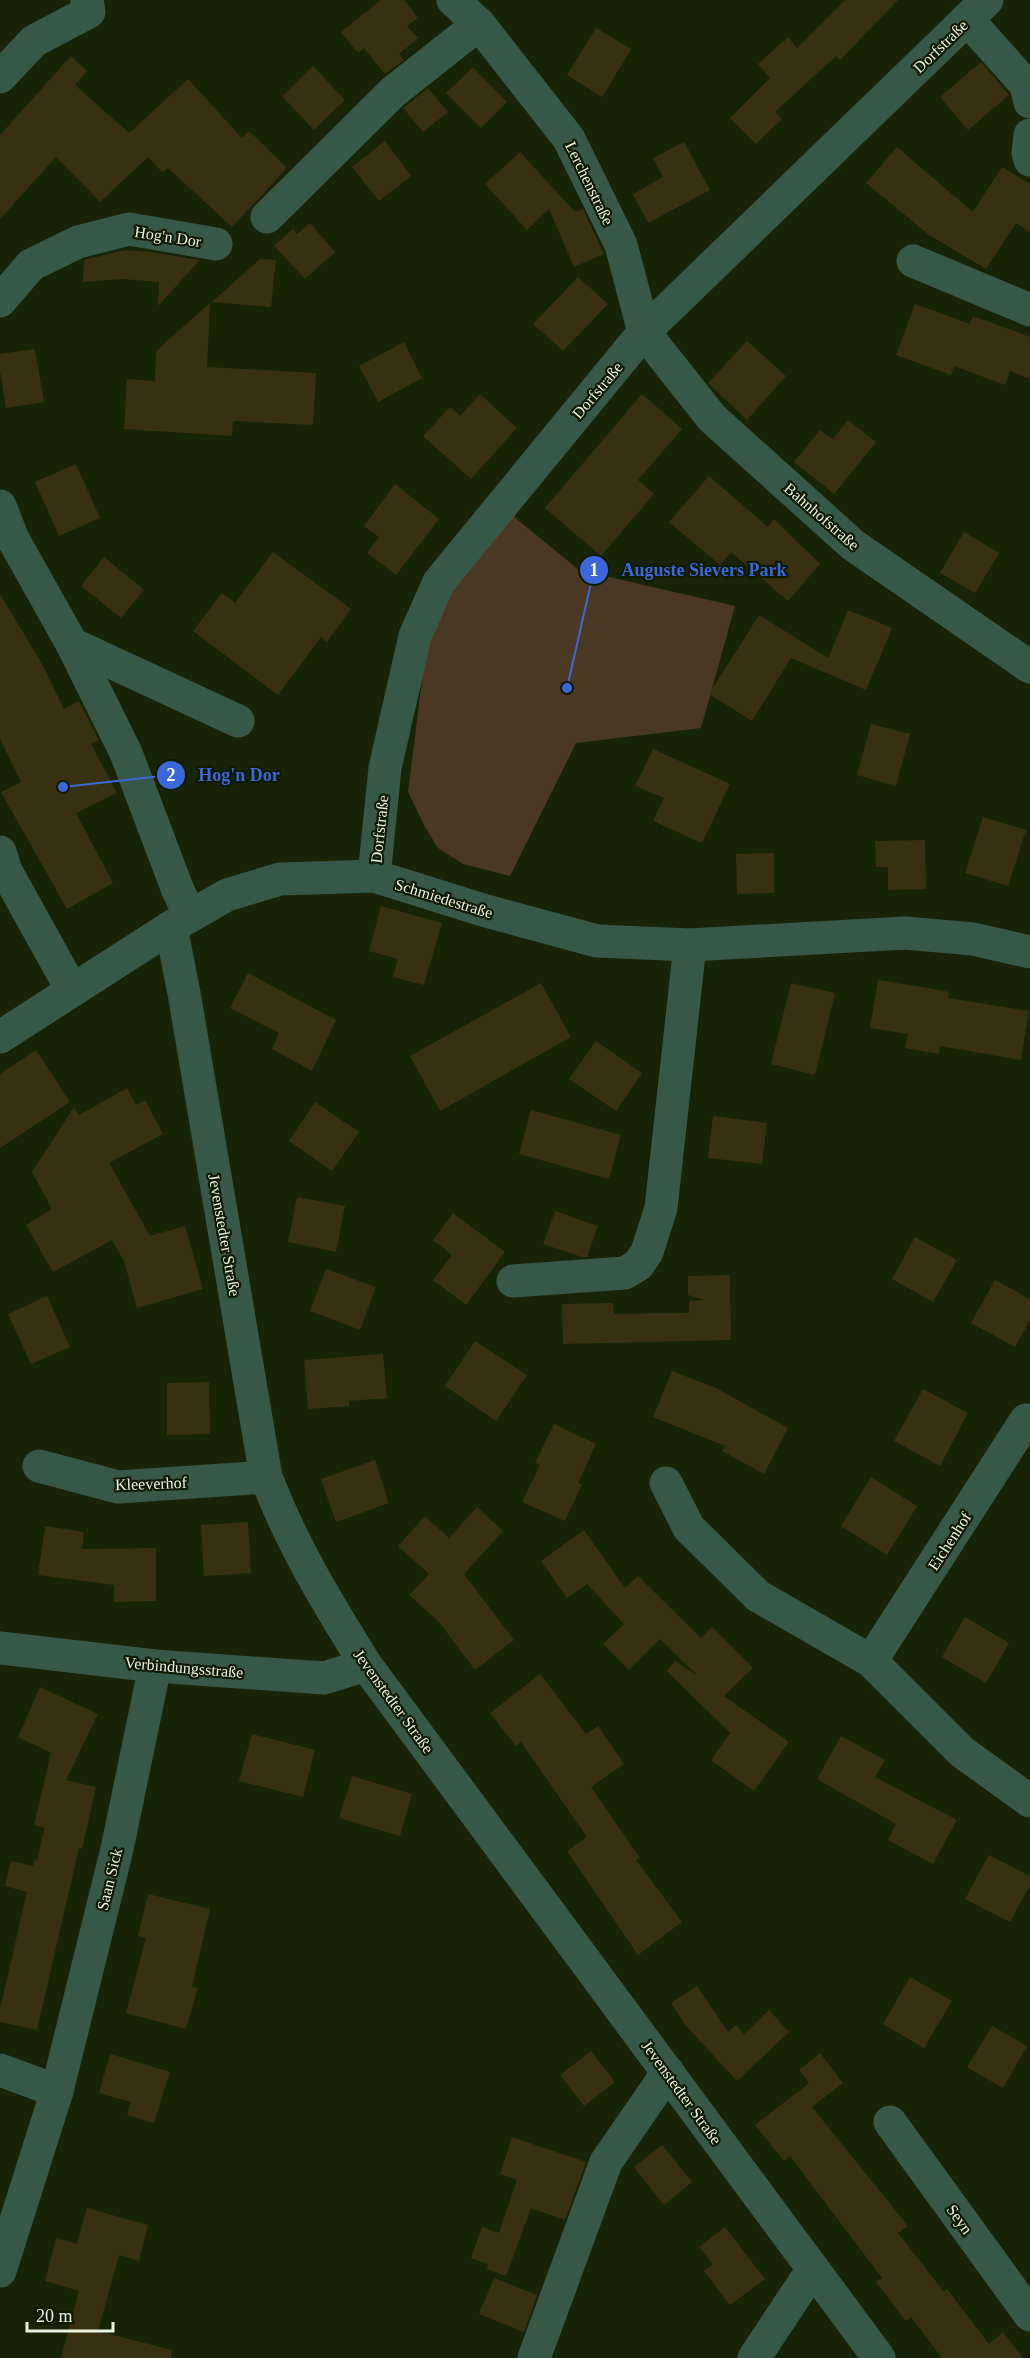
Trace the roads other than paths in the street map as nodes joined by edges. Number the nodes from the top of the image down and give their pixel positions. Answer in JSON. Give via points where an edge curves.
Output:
{"nodes":[{"id":1,"x":87,"y":0,"type":"edge"},
{"id":2,"x":453,"y":0,"type":"edge"},
{"id":3,"x":977,"y":10,"type":"edge"},
{"id":4,"x":479,"y":24,"type":"junction"},
{"id":5,"x":0,"y":77,"type":"edge"},
{"id":6,"x":1030,"y":102,"type":"edge"},
{"id":7,"x":1030,"y":135,"type":"edge"},
{"id":8,"x":1030,"y":160,"type":"edge"},
{"id":9,"x":267,"y":217,"type":"dead end"},
{"id":10,"x":216,"y":244,"type":"dead end"},
{"id":11,"x":913,"y":261,"type":"dead end"},
{"id":12,"x":0,"y":301,"type":"edge"},
{"id":13,"x":1030,"y":310,"type":"edge"},
{"id":14,"x":644,"y":332,"type":"junction"},
{"id":15,"x":0,"y":506,"type":"edge"},
{"id":16,"x":6,"y":538,"type":"edge"},
{"id":17,"x":72,"y":644,"type":"junction"},
{"id":18,"x":1030,"y":667,"type":"edge"},
{"id":19,"x":238,"y":721,"type":"dead end"},
{"id":20,"x":0,"y":852,"type":"edge"},
{"id":21,"x":374,"y":876,"type":"junction"},
{"id":22,"x":181,"y":922,"type":"junction"},
{"id":23,"x":690,"y":945,"type":"junction"},
{"id":24,"x":1030,"y":952,"type":"edge"},
{"id":25,"x":72,"y":990,"type":"junction"},
{"id":26,"x":0,"y":1037,"type":"edge"},
{"id":27,"x":513,"y":1281,"type":"dead end"},
{"id":28,"x":1026,"y":1420,"type":"dead end"},
{"id":29,"x":39,"y":1466,"type":"dead end"},
{"id":30,"x":266,"y":1477,"type":"junction"},
{"id":31,"x":666,"y":1483,"type":"dead end"},
{"id":32,"x":0,"y":1648,"type":"edge"},
{"id":33,"x":872,"y":1661,"type":"junction"},
{"id":34,"x":366,"y":1665,"type":"junction"},
{"id":35,"x":155,"y":1666,"type":"junction"},
{"id":36,"x":1030,"y":1801,"type":"edge"},
{"id":37,"x":0,"y":2070,"type":"edge"},
{"id":38,"x":668,"y":2072,"type":"junction"},
{"id":39,"x":57,"y":2091,"type":"junction"},
{"id":40,"x":890,"y":2122,"type":"dead end"},
{"id":41,"x":813,"y":2270,"type":"junction"},
{"id":42,"x":0,"y":2271,"type":"edge"},
{"id":43,"x":1030,"y":2315,"type":"edge"},
{"id":44,"x":534,"y":2358,"type":"edge"},
{"id":45,"x":754,"y":2358,"type":"edge"},
{"id":46,"x":879,"y":2358,"type":"edge"}],
"edges":[{"from":1,"to":5,"type":"street","via":[[89,12],[34,41]]},
{"from":2,"to":4,"type":"street","name":"Lerchenstraße"},
{"from":3,"to":6,"type":"street","via":[[1004,58],[1026,85]]},
{"from":3,"to":14,"type":"street","name":"Dorfstraße"},
{"from":4,"to":9,"type":"street","via":[[393,92]]},
{"from":4,"to":14,"type":"street","name":"Lerchenstraße","via":[[569,139],[621,245]]},
{"from":7,"to":8,"type":"street"},
{"from":10,"to":12,"type":"street","name":"Hog'n Dor","via":[[129,229],[78,242],[31,265]]},
{"from":11,"to":13,"type":"street"},
{"from":14,"to":18,"type":"street","name":"Bahnhofstraße","via":[[712,418],[853,545]]},
{"from":14,"to":21,"type":"street","name":"Dorfstraße","via":[[439,582],[415,636],[385,768]]},
{"from":15,"to":16,"type":"street"},
{"from":16,"to":17,"type":"street"},
{"from":17,"to":19,"type":"street"},
{"from":17,"to":22,"type":"street","via":[[126,753],[177,888]]},
{"from":20,"to":25,"type":"street","via":[[6,871]]},
{"from":21,"to":22,"type":"street","name":"Schmiedestraße","via":[[280,879],[227,896]]},
{"from":21,"to":23,"type":"street","name":"Schmiedestraße","via":[[597,941]]},
{"from":22,"to":25,"type":"street"},
{"from":22,"to":30,"type":"street","name":"Jevenstedter Straße","via":[[184,993]]},
{"from":23,"to":24,"type":"street","name":"Schmiedestraße","via":[[905,933],[974,939]]},
{"from":23,"to":27,"type":"street","via":[[661,1208],[647,1252],[638,1265],[625,1273]]},
{"from":25,"to":26,"type":"street"},
{"from":28,"to":33,"type":"street","name":"Eichenhof"},
{"from":29,"to":30,"type":"street","name":"Kleeverhof","via":[[118,1487]]},
{"from":30,"to":34,"type":"street","name":"Jevenstedter Straße","via":[[282,1520],[312,1577]]},
{"from":31,"to":33,"type":"street","via":[[689,1528],[758,1596]]},
{"from":32,"to":35,"type":"street","name":"Verbindungsstraße"},
{"from":33,"to":36,"type":"street","via":[[962,1752]]},
{"from":34,"to":35,"type":"street","name":"Verbindungsstraße","via":[[324,1678]]},
{"from":34,"to":38,"type":"street","name":"Jevenstedter Straße"},
{"from":35,"to":39,"type":"street","name":"Saan Sick","via":[[117,1849]]},
{"from":37,"to":39,"type":"street"},
{"from":38,"to":41,"type":"street","name":"Jevenstedter Straße"},
{"from":38,"to":44,"type":"street","via":[[606,2163]]},
{"from":39,"to":42,"type":"street","name":"Saan Sick"},
{"from":40,"to":43,"type":"street","name":"Seyn"},
{"from":41,"to":45,"type":"street"},
{"from":41,"to":46,"type":"street","name":"Jevenstedter Straße"}]}
